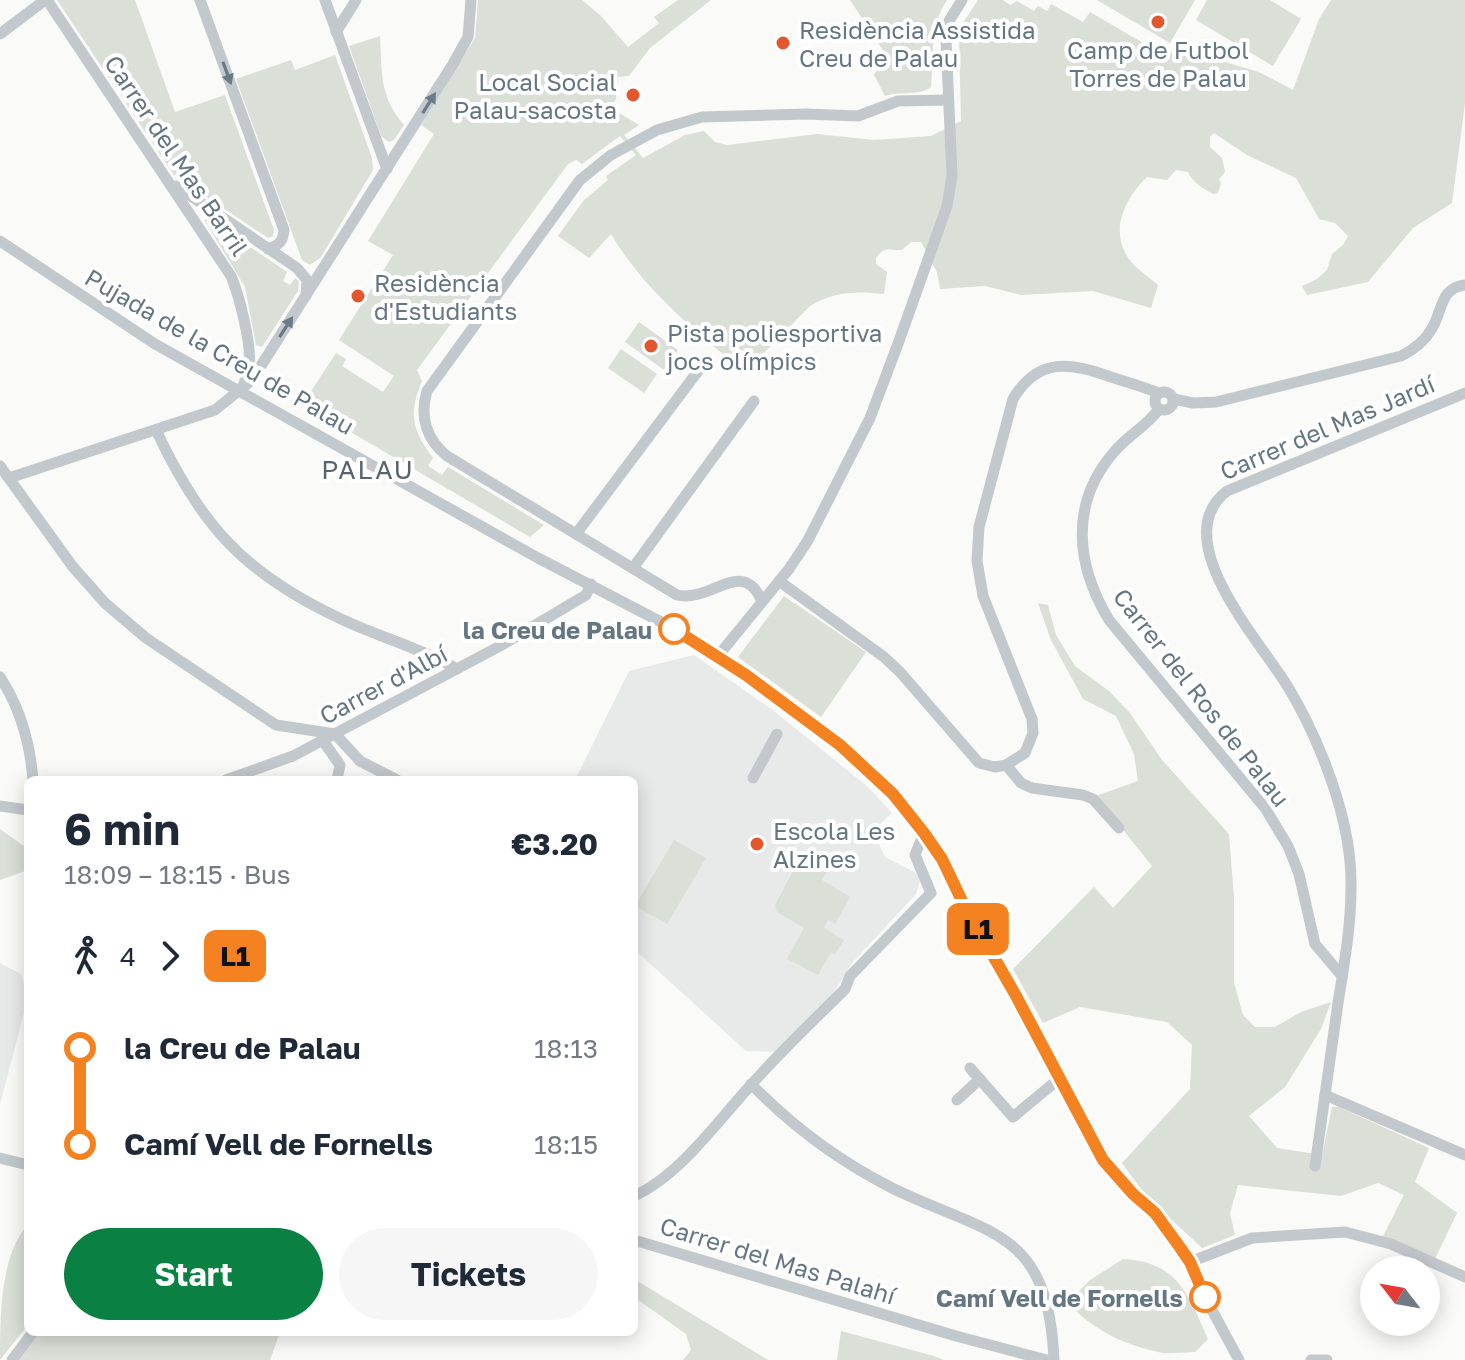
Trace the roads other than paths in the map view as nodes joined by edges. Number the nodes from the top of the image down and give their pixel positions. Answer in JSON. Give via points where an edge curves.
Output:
{"nodes":[{"id":1,"x":46,"y":0,"type":"edge"},
{"id":2,"x":200,"y":0,"type":"edge"},
{"id":3,"x":325,"y":0,"type":"edge"},
{"id":4,"x":356,"y":0,"type":"edge"},
{"id":5,"x":471,"y":0,"type":"edge"},
{"id":6,"x":962,"y":0,"type":"edge"},
{"id":7,"x":336,"y":32,"type":"junction"},
{"id":8,"x":0,"y":34,"type":"edge"},
{"id":9,"x":948,"y":100,"type":"junction"},
{"id":10,"x":387,"y":169,"type":"junction"},
{"id":11,"x":169,"y":181,"type":"junction"},
{"id":12,"x":209,"y":210,"type":"junction"},
{"id":13,"x":193,"y":217,"type":"junction"},
{"id":14,"x":0,"y":241,"type":"edge"},
{"id":15,"x":268,"y":249,"type":"junction"},
{"id":16,"x":330,"y":261,"type":"junction"},
{"id":17,"x":297,"y":268,"type":"junction"},
{"id":18,"x":1465,"y":285,"type":"edge"},
{"id":19,"x":306,"y":297,"type":"junction"},
{"id":20,"x":704,"y":363,"type":"dead end"},
{"id":21,"x":241,"y":391,"type":"junction"},
{"id":22,"x":1159,"y":393,"type":"junction"},
{"id":23,"x":1465,"y":393,"type":"edge"},
{"id":24,"x":1174,"y":399,"type":"junction"},
{"id":25,"x":754,"y":401,"type":"dead end"},
{"id":26,"x":1159,"y":409,"type":"junction"},
{"id":27,"x":156,"y":430,"type":"junction"},
{"id":28,"x":0,"y":466,"type":"edge"},
{"id":29,"x":9,"y":478,"type":"junction"},
{"id":30,"x":576,"y":534,"type":"junction"},
{"id":31,"x":633,"y":568,"type":"junction"},
{"id":32,"x":779,"y":581,"type":"junction"},
{"id":33,"x":591,"y":584,"type":"junction"},
{"id":34,"x":762,"y":601,"type":"junction"},
{"id":35,"x":718,"y":656,"type":"junction"},
{"id":36,"x":457,"y":669,"type":"junction"},
{"id":37,"x":0,"y":677,"type":"edge"},
{"id":38,"x":335,"y":734,"type":"junction"},
{"id":39,"x":777,"y":734,"type":"dead end"},
{"id":40,"x":323,"y":741,"type":"junction"},
{"id":41,"x":360,"y":761,"type":"junction"},
{"id":42,"x":1006,"y":765,"type":"junction"},
{"id":43,"x":32,"y":776,"type":"edge"},
{"id":44,"x":237,"y":776,"type":"edge"},
{"id":45,"x":338,"y":776,"type":"edge"},
{"id":46,"x":342,"y":776,"type":"edge"},
{"id":47,"x":389,"y":776,"type":"edge"},
{"id":48,"x":753,"y":778,"type":"dead end"},
{"id":49,"x":0,"y":806,"type":"edge"},
{"id":50,"x":24,"y":809,"type":"edge"},
{"id":51,"x":1119,"y":828,"type":"dead end"},
{"id":52,"x":924,"y":833,"type":"junction"},
{"id":53,"x":1342,"y":976,"type":"junction"},
{"id":54,"x":970,"y":1068,"type":"dead end"},
{"id":55,"x":1060,"y":1078,"type":"junction"},
{"id":56,"x":980,"y":1079,"type":"junction"},
{"id":57,"x":751,"y":1084,"type":"junction"},
{"id":58,"x":1325,"y":1095,"type":"junction"},
{"id":59,"x":957,"y":1100,"type":"dead end"},
{"id":60,"x":1465,"y":1155,"type":"edge"},
{"id":61,"x":0,"y":1158,"type":"edge"},
{"id":62,"x":24,"y":1164,"type":"edge"},
{"id":63,"x":1315,"y":1166,"type":"dead end"},
{"id":64,"x":638,"y":1194,"type":"edge"},
{"id":65,"x":638,"y":1241,"type":"edge"},
{"id":66,"x":1190,"y":1262,"type":"junction"},
{"id":67,"x":1465,"y":1277,"type":"edge"},
{"id":68,"x":30,"y":1336,"type":"edge"},
{"id":69,"x":12,"y":1360,"type":"edge"},
{"id":70,"x":1047,"y":1360,"type":"edge"},
{"id":71,"x":1054,"y":1360,"type":"edge"},
{"id":72,"x":1239,"y":1360,"type":"edge"},
{"id":73,"x":1311,"y":1360,"type":"edge"},
{"id":74,"x":1327,"y":1360,"type":"edge"}],
"edges":[{"from":1,"to":8,"type":"street"},
{"from":1,"to":11,"type":"street","name":"Carrer del Mas Barril"},
{"from":2,"to":15,"type":"street","one_way":true,"via":[[284,230],[283,240]]},
{"from":3,"to":7,"type":"street"},
{"from":4,"to":7,"type":"street"},
{"from":10,"to":5,"type":"street","one_way":true,"via":[[468,37]]},
{"from":6,"to":9,"type":"street","via":[[949,21],[946,39]]},
{"from":7,"to":10,"type":"street"},
{"from":9,"to":30,"type":"street","via":[[898,101],[858,116],[702,117],[657,130],[611,155],[580,180],[431,382],[423,410],[429,434],[443,453]]},
{"from":9,"to":32,"type":"street","via":[[952,176],[947,206],[870,418],[807,542]]},
{"from":10,"to":16,"type":"street"},
{"from":11,"to":12,"type":"street"},
{"from":11,"to":13,"type":"street","name":"Carrer del Mas Barril"},
{"from":12,"to":13,"type":"street"},
{"from":12,"to":15,"type":"street"},
{"from":13,"to":21,"type":"street","name":"Carrer del Mas Barril","via":[[231,276],[240,302],[249,364]]},
{"from":14,"to":21,"type":"street","name":"Pujada de la Creu de Palau","via":[[124,325]]},
{"from":15,"to":17,"type":"street"},
{"from":16,"to":17,"type":"street","via":[[316,270]]},
{"from":16,"to":19,"type":"street"},
{"from":17,"to":19,"type":"street","via":[[307,280]]},
{"from":18,"to":24,"type":"street","name":"Carrer del Mas Jardí","via":[[1451,289],[1428,335],[1401,356],[1216,402]]},
{"from":21,"to":19,"type":"street","one_way":true},
{"from":20,"to":30,"type":"street"},
{"from":21,"to":27,"type":"street","via":[[215,410]]},
{"from":21,"to":33,"type":"street","name":"Pujada de la Creu de Palau"},
{"from":22,"to":24,"type":"street","via":[[1170,393]]},
{"from":22,"to":26,"type":"street"},
{"from":22,"to":42,"type":"street","via":[[1069,365],[1038,372],[1013,399],[976,543],[983,596],[1032,719],[1031,744]]},
{"from":23,"to":53,"type":"street","name":"Carrer del Mas Jardí","via":[[1227,491],[1207,519],[1213,566],[1226,597],[1306,717],[1339,804],[1351,887]]},
{"from":24,"to":26,"type":"street","via":[[1170,409]]},
{"from":25,"to":31,"type":"street"},
{"from":26,"to":53,"type":"street","name":"Carrer del Ros de Palau","via":[[1111,455],[1089,493],[1082,535],[1086,573],[1109,620],[1277,828],[1299,874],[1315,944]]},
{"from":27,"to":29,"type":"street"},
{"from":27,"to":36,"type":"street","via":[[198,509],[265,576],[338,618]]},
{"from":28,"to":29,"type":"street"},
{"from":29,"to":38,"type":"street","via":[[73,567],[146,638],[276,725]]},
{"from":30,"to":31,"type":"street"},
{"from":31,"to":34,"type":"street","via":[[677,595],[689,598],[745,581],[755,586]]},
{"from":32,"to":34,"type":"street"},
{"from":32,"to":42,"type":"street","via":[[884,657],[972,757],[986,765]]},
{"from":33,"to":35,"type":"street","name":"Pujada de la Creu de Palau"},
{"from":33,"to":36,"type":"street","name":"Carrer d'Albí","via":[[586,595]]},
{"from":34,"to":35,"type":"street"},
{"from":35,"to":52,"type":"street","name":"Pujada de la Creu de Palau","via":[[840,745],[893,794]]},
{"from":36,"to":38,"type":"street","name":"Carrer d'Albí"},
{"from":37,"to":43,"type":"street","via":[[27,733]]},
{"from":38,"to":40,"type":"street","name":"Carrer d'Albí"},
{"from":38,"to":41,"type":"street"},
{"from":39,"to":48,"type":"street"},
{"from":40,"to":44,"type":"street","name":"Carrer d'Albí"},
{"from":40,"to":45,"type":"street","via":[[340,765]]},
{"from":41,"to":46,"type":"street"},
{"from":41,"to":47,"type":"street"},
{"from":42,"to":51,"type":"street","via":[[1032,788],[1093,799]]},
{"from":49,"to":50,"type":"street"},
{"from":52,"to":55,"type":"street","name":"Pujada de la Creu de Palau"},
{"from":52,"to":57,"type":"street","via":[[915,855],[931,893]]},
{"from":53,"to":58,"type":"street","name":"Carrer del Mas Jardí"},
{"from":54,"to":56,"type":"street"},
{"from":55,"to":56,"type":"street","via":[[1013,1117]]},
{"from":55,"to":66,"type":"street","name":"Pujada de la Creu de Palau","via":[[1103,1160],[1155,1213]]},
{"from":56,"to":59,"type":"street"},
{"from":57,"to":64,"type":"street","via":[[669,1172]]},
{"from":57,"to":71,"type":"street","via":[[838,1157],[1014,1245],[1028,1261],[1047,1302]]},
{"from":58,"to":60,"type":"street"},
{"from":58,"to":63,"type":"street","name":"Carrer del Mas Jardí"},
{"from":61,"to":62,"type":"street"},
{"from":65,"to":70,"type":"street","name":"Carrer del Mas Palahí"},
{"from":66,"to":67,"type":"street","via":[[1252,1238],[1345,1232],[1391,1244]]},
{"from":66,"to":72,"type":"street","name":"Pujada de la Creu de Palau"},
{"from":68,"to":69,"type":"street"},
{"from":73,"to":74,"type":"street"}]}
